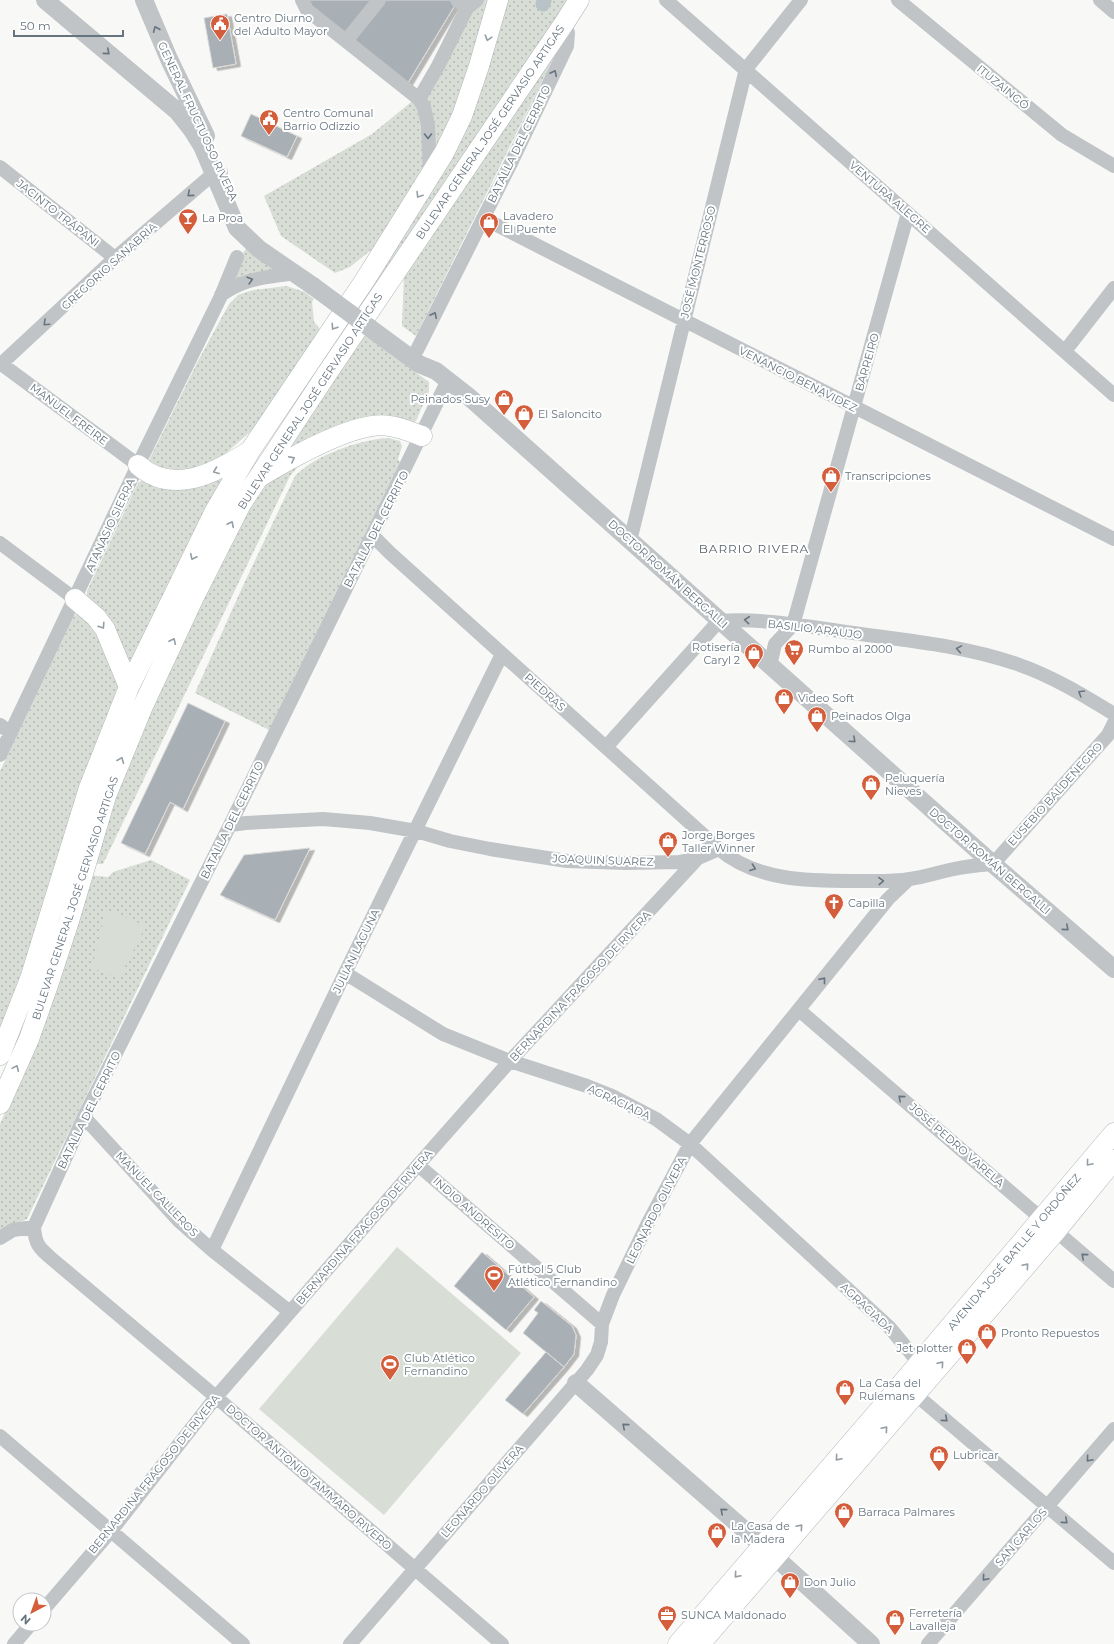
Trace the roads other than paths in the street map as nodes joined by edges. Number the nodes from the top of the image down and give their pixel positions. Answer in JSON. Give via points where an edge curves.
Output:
{"nodes":[{"id":1,"x":45,"y":0,"type":"edge"},
{"id":2,"x":144,"y":0,"type":"edge"},
{"id":3,"x":302,"y":0,"type":"edge"},
{"id":4,"x":379,"y":0,"type":"edge"},
{"id":5,"x":498,"y":0,"type":"edge"},
{"id":6,"x":579,"y":0,"type":"edge"},
{"id":7,"x":666,"y":0,"type":"edge"},
{"id":8,"x":802,"y":0,"type":"edge"},
{"id":9,"x":898,"y":0,"type":"edge"},
{"id":10,"x":1100,"y":0,"type":"edge"},
{"id":11,"x":467,"y":3,"type":"edge"},
{"id":12,"x":1114,"y":12,"type":"edge"},
{"id":13,"x":565,"y":22,"type":"junction"},
{"id":14,"x":346,"y":41,"type":"junction"},
{"id":15,"x":746,"y":69,"type":"junction"},
{"id":16,"x":419,"y":99,"type":"junction"},
{"id":17,"x":1114,"y":166,"type":"edge"},
{"id":18,"x":0,"y":167,"type":"edge"},
{"id":19,"x":217,"y":173,"type":"junction"},
{"id":20,"x":430,"y":176,"type":"junction"},
{"id":21,"x":908,"y":213,"type":"junction"},
{"id":22,"x":483,"y":218,"type":"junction"},
{"id":23,"x":237,"y":257,"type":"dead end"},
{"id":24,"x":115,"y":258,"type":"junction"},
{"id":25,"x":295,"y":273,"type":"junction"},
{"id":26,"x":315,"y":283,"type":"junction"},
{"id":27,"x":1114,"y":288,"type":"edge"},
{"id":28,"x":221,"y":296,"type":"junction"},
{"id":29,"x":684,"y":320,"type":"junction"},
{"id":30,"x":396,"y":341,"type":"junction"},
{"id":31,"x":417,"y":350,"type":"junction"},
{"id":32,"x":1065,"y":350,"type":"junction"},
{"id":33,"x":0,"y":364,"type":"edge"},
{"id":34,"x":442,"y":376,"type":"junction"},
{"id":35,"x":1114,"y":395,"type":"edge"},
{"id":36,"x":854,"y":408,"type":"junction"},
{"id":37,"x":422,"y":436,"type":"junction"},
{"id":38,"x":250,"y":451,"type":"junction"},
{"id":39,"x":138,"y":465,"type":"junction"},
{"id":40,"x":258,"y":478,"type":"junction"},
{"id":41,"x":372,"y":535,"type":"junction"},
{"id":42,"x":1114,"y":539,"type":"edge"},
{"id":43,"x":630,"y":541,"type":"junction"},
{"id":44,"x":0,"y":543,"type":"edge"},
{"id":45,"x":75,"y":599,"type":"junction"},
{"id":46,"x":720,"y":621,"type":"junction"},
{"id":47,"x":793,"y":625,"type":"junction"},
{"id":48,"x":502,"y":654,"type":"junction"},
{"id":49,"x":770,"y":666,"type":"junction"},
{"id":50,"x":130,"y":687,"type":"junction"},
{"id":51,"x":1114,"y":714,"type":"edge"},
{"id":52,"x":1114,"y":723,"type":"edge"},
{"id":53,"x":5,"y":730,"type":"edge"},
{"id":54,"x":606,"y":747,"type":"junction"},
{"id":55,"x":0,"y":755,"type":"edge"},
{"id":56,"x":230,"y":826,"type":"junction"},
{"id":57,"x":416,"y":831,"type":"junction"},
{"id":58,"x":719,"y":849,"type":"junction"},
{"id":59,"x":698,"y":858,"type":"junction"},
{"id":60,"x":993,"y":864,"type":"junction"},
{"id":61,"x":909,"y":879,"type":"junction"},
{"id":62,"x":1114,"y":969,"type":"edge"},
{"id":63,"x":345,"y":973,"type":"junction"},
{"id":64,"x":799,"y":1010,"type":"junction"},
{"id":65,"x":0,"y":1055,"type":"edge"},
{"id":66,"x":510,"y":1061,"type":"junction"},
{"id":67,"x":0,"y":1104,"type":"edge"},
{"id":68,"x":84,"y":1117,"type":"junction"},
{"id":69,"x":1114,"y":1133,"type":"edge"},
{"id":70,"x":690,"y":1144,"type":"junction"},
{"id":71,"x":1114,"y":1160,"type":"edge"},
{"id":72,"x":418,"y":1165,"type":"junction"},
{"id":73,"x":1049,"y":1225,"type":"junction"},
{"id":74,"x":34,"y":1228,"type":"junction"},
{"id":75,"x":0,"y":1238,"type":"edge"},
{"id":76,"x":212,"y":1250,"type":"junction"},
{"id":77,"x":1114,"y":1281,"type":"edge"},
{"id":78,"x":290,"y":1312,"type":"junction"},
{"id":79,"x":602,"y":1324,"type":"junction"},
{"id":80,"x":919,"y":1363,"type":"junction"},
{"id":81,"x":576,"y":1383,"type":"junction"},
{"id":82,"x":915,"y":1394,"type":"junction"},
{"id":83,"x":216,"y":1397,"type":"junction"},
{"id":84,"x":1114,"y":1429,"type":"edge"},
{"id":85,"x":0,"y":1436,"type":"edge"},
{"id":86,"x":1048,"y":1507,"type":"junction"},
{"id":87,"x":110,"y":1531,"type":"junction"},
{"id":88,"x":769,"y":1551,"type":"junction"},
{"id":89,"x":1114,"y":1563,"type":"edge"},
{"id":90,"x":415,"y":1568,"type":"junction"},
{"id":91,"x":52,"y":1600,"type":"edge"},
{"id":92,"x":24,"y":1632,"type":"edge"},
{"id":93,"x":14,"y":1644,"type":"edge"},
{"id":94,"x":243,"y":1644,"type":"edge"},
{"id":95,"x":350,"y":1644,"type":"edge"},
{"id":96,"x":502,"y":1644,"type":"edge"},
{"id":97,"x":678,"y":1644,"type":"edge"},
{"id":98,"x":700,"y":1644,"type":"edge"},
{"id":99,"x":871,"y":1644,"type":"edge"},
{"id":100,"x":928,"y":1644,"type":"edge"}],
"edges":[{"from":1,"to":19,"type":"street","name":"GENERAL FRUCTUOSO RIVERA","one_way":true,"via":[[177,111],[192,130]]},
{"from":19,"to":2,"type":"street","name":"GENERAL FRUCTUOSO RIVERA","one_way":true,"via":[[202,128]]},
{"from":3,"to":14,"type":"street","via":[[307,10]]},
{"from":4,"to":14,"type":"street"},
{"from":5,"to":20,"type":"main road","name":"BULEVAR GENERAL JOSÉ GERVASIO ARTIGAS","one_way":true,"via":[[480,66],[462,116]]},
{"from":6,"to":13,"type":"main road","name":"BULEVAR GENERAL JOSÉ GERVASIO ARTIGAS"},
{"from":7,"to":15,"type":"street","name":"VENTURA ALEGRE"},
{"from":8,"to":15,"type":"street","name":"JOSÉ MONTERROSO"},
{"from":9,"to":17,"type":"street","name":"ITUZAINGÓ","via":[[1062,135]]},
{"from":10,"to":12,"type":"street"},
{"from":11,"to":16,"type":"street","via":[[438,66]]},
{"from":22,"to":13,"type":"street","name":"BATALLA DEL CERRITO","one_way":true,"via":[[567,46],[568,33]]},
{"from":13,"to":40,"type":"main road","name":"BULEVAR GENERAL JOSÉ GERVASIO ARTIGAS"},
{"from":14,"to":16,"type":"street"},
{"from":15,"to":21,"type":"street","name":"VENTURA ALEGRE"},
{"from":15,"to":29,"type":"street","name":"JOSÉ MONTERROSO"},
{"from":16,"to":20,"type":"street","one_way":true,"via":[[424,107],[428,125]]},
{"from":18,"to":24,"type":"street","name":"JACINTO TRÁPANI"},
{"from":19,"to":24,"type":"street","name":"GREGORIO SANABRIA","one_way":true},
{"from":19,"to":25,"type":"street","name":"GENERAL FRUCTUOSO RIVERA","via":[[231,216],[241,234]]},
{"from":19,"to":26,"type":"street","name":"GENERAL FRUCTUOSO RIVERA","via":[[249,226]]},
{"from":20,"to":38,"type":"main road","name":"BULEVAR GENERAL JOSÉ GERVASIO ARTIGAS","one_way":true,"via":[[365,280]]},
{"from":21,"to":32,"type":"street","name":"VENTURA ALEGRE"},
{"from":21,"to":36,"type":"street","name":"BARREIRO"},
{"from":22,"to":29,"type":"street","name":"VENANCIO BENAVIDEZ"},
{"from":31,"to":22,"type":"street","name":"BATALLA DEL CERRITO","one_way":true},
{"from":23,"to":28,"type":"street","name":"ATANASIO SIERRA"},
{"from":24,"to":33,"type":"street","name":"GREGORIO SANABRIA","one_way":true},
{"from":25,"to":26,"type":"street","name":"GENERAL FRUCTUOSO RIVERA"},
{"from":28,"to":25,"type":"street","one_way":true,"via":[[241,283],[256,278]]},
{"from":26,"to":30,"type":"street","name":"DOCTOR ROMÁN BERGALLI"},
{"from":27,"to":32,"type":"street"},
{"from":28,"to":39,"type":"street","name":"ATANASIO SIERRA"},
{"from":29,"to":36,"type":"street","name":"VENANCIO BENAVIDEZ"},
{"from":29,"to":43,"type":"street","name":"JOSÉ MONTERROSO"},
{"from":30,"to":31,"type":"street","name":"DOCTOR ROMÁN BERGALLI"},
{"from":30,"to":34,"type":"street","name":"DOCTOR ROMÁN BERGALLI","via":[[419,364]]},
{"from":31,"to":34,"type":"street","name":"DOCTOR ROMÁN BERGALLI"},
{"from":32,"to":35,"type":"street","name":"VENTURA ALEGRE"},
{"from":33,"to":39,"type":"street","name":"MANUEL FREIRE"},
{"from":34,"to":37,"type":"street","name":"BATALLA DEL CERRITO"},
{"from":34,"to":43,"type":"street","name":"DOCTOR ROMÁN BERGALLI"},
{"from":36,"to":42,"type":"street","name":"VENANCIO BENAVIDEZ"},
{"from":36,"to":47,"type":"street","name":"BARREIRO"},
{"from":40,"to":37,"type":"main road","one_way":true,"via":[[326,442],[372,426],[388,425]]},
{"from":37,"to":41,"type":"street","name":"BATALLA DEL CERRITO"},
{"from":38,"to":39,"type":"main road","one_way":true,"via":[[223,468],[189,479],[157,478]]},
{"from":38,"to":50,"type":"main road","name":"BULEVAR GENERAL JOSÉ GERVASIO ARTIGAS","one_way":true,"via":[[215,512]]},
{"from":39,"to":45,"type":"street","name":"ATANASIO SIERRA"},
{"from":67,"to":40,"type":"main road","name":"BULEVAR GENERAL JOSÉ GERVASIO ARTIGAS","one_way":true,"via":[[29,1039],[69,921],[106,796],[143,706],[193,599],[238,510]]},
{"from":41,"to":48,"type":"street","name":"PIEDRAS"},
{"from":41,"to":56,"type":"street","name":"BATALLA DEL CERRITO"},
{"from":43,"to":46,"type":"street","name":"DOCTOR ROMÁN BERGALLI"},
{"from":44,"to":45,"type":"street"},
{"from":45,"to":50,"type":"main road","one_way":true,"via":[[96,617],[105,629]]},
{"from":45,"to":53,"type":"street","name":"ATANASIO SIERRA"},
{"from":47,"to":46,"type":"street","name":"BASILIO ARAUJO","one_way":true,"via":[[740,620]]},
{"from":46,"to":49,"type":"street","name":"DOCTOR ROMÁN BERGALLI"},
{"from":46,"to":54,"type":"street"},
{"from":47,"to":49,"type":"street","name":"BARREIRO","via":[[775,644]]},
{"from":51,"to":47,"type":"street","name":"BASILIO ARAUJO","one_way":true,"via":[[1070,687],[1044,675],[986,655]]},
{"from":48,"to":54,"type":"street","name":"PIEDRAS"},
{"from":48,"to":57,"type":"street","name":"JULIAN LAGUNA"},
{"from":49,"to":60,"type":"street","name":"DOCTOR ROMÁN BERGALLI","one_way":true},
{"from":50,"to":65,"type":"main road","name":"BULEVAR GENERAL JOSÉ GERVASIO ARTIGAS","via":[[88,788],[30,978]]},
{"from":52,"to":60,"type":"street","name":"EUSEBIO BALDENEGRO","via":[[1108,734]]},
{"from":53,"to":55,"type":"street","name":"ATANASIO SIERRA"},
{"from":54,"to":58,"type":"street","name":"PIEDRAS"},
{"from":56,"to":57,"type":"street","name":"JOAQUIN SUAREZ","via":[[322,819],[370,823]]},
{"from":56,"to":68,"type":"street","name":"BATALLA DEL CERRITO"},
{"from":57,"to":59,"type":"street","name":"JOAQUIN SUAREZ","via":[[484,848],[567,861],[679,862]]},
{"from":57,"to":63,"type":"street","name":"JULIAN LAGUNA"},
{"from":58,"to":59,"type":"street","name":"JOAQUIN SUAREZ"},
{"from":58,"to":61,"type":"street","one_way":true,"via":[[728,857],[752,869],[791,878],[844,881]]},
{"from":59,"to":66,"type":"street","name":"BERNARDINA FRAGOSO DE RIVERA"},
{"from":60,"to":61,"type":"street","via":[[956,868]]},
{"from":60,"to":62,"type":"street","name":"DOCTOR ROMÁN BERGALLI","one_way":true},
{"from":64,"to":61,"type":"street","name":"LEONARDO OLIVERA","one_way":true,"via":[[888,899]]},
{"from":63,"to":66,"type":"street","name":"AGRACIADA","via":[[443,1034]]},
{"from":63,"to":76,"type":"street","name":"JULIAN LAGUNA"},
{"from":64,"to":70,"type":"street","name":"LEONARDO OLIVERA"},
{"from":73,"to":64,"type":"street","name":"JOSÉ PEDRO VARELA","one_way":true},
{"from":66,"to":70,"type":"street","name":"AGRACIADA","via":[[587,1086],[634,1106]]},
{"from":66,"to":72,"type":"street","name":"BERNARDINA FRAGOSO DE RIVERA"},
{"from":68,"to":74,"type":"street","name":"BATALLA DEL CERRITO"},
{"from":68,"to":76,"type":"street","name":"MANUEL CALLEROS","via":[[179,1221]]},
{"from":69,"to":73,"type":"main road","name":"AVENIDA JOSÉ BATLLE Y ORDÓÑEZ","one_way":true},
{"from":70,"to":79,"type":"street","name":"LEONARDO OLIVERA","via":[[613,1294]]},
{"from":70,"to":80,"type":"street","name":"AGRACIADA","via":[[890,1328]]},
{"from":71,"to":73,"type":"main road","name":"AVENIDA JOSÉ BATLLE Y ORDÓÑEZ"},
{"from":72,"to":78,"type":"street","name":"BERNARDINA FRAGOSO DE RIVERA"},
{"from":72,"to":79,"type":"street","name":"INDIO ANDRESITO"},
{"from":77,"to":73,"type":"street","name":"JOSÉ PEDRO VARELA","one_way":true},
{"from":73,"to":80,"type":"main road","name":"AVENIDA JOSÉ BATLLE Y ORDÓÑEZ"},
{"from":82,"to":73,"type":"main road","name":"AVENIDA JOSÉ BATLLE Y ORDÓÑEZ","one_way":true},
{"from":74,"to":75,"type":"street","via":[[13,1230]]},
{"from":74,"to":83,"type":"street","name":"DOCTOR ANTONIO TAMMARO RIVERO","via":[[39,1247]]},
{"from":76,"to":78,"type":"street","name":"MANUEL CALLEROS"},
{"from":78,"to":83,"type":"street","name":"BERNARDINA FRAGOSO DE RIVERA"},
{"from":79,"to":81,"type":"street","name":"LEONARDO OLIVERA","via":[[597,1355]]},
{"from":80,"to":88,"type":"main road","name":"AVENIDA JOSÉ BATLLE Y ORDÓÑEZ","one_way":true},
{"from":88,"to":81,"type":"street","one_way":true},
{"from":81,"to":90,"type":"street","name":"LEONARDO OLIVERA"},
{"from":82,"to":86,"type":"street","one_way":true},
{"from":88,"to":82,"type":"main road","name":"AVENIDA JOSÉ BATLLE Y ORDÓÑEZ","one_way":true},
{"from":83,"to":87,"type":"street","name":"BERNARDINA FRAGOSO DE RIVERA"},
{"from":83,"to":90,"type":"street","name":"DOCTOR ANTONIO TAMMARO RIVERO"},
{"from":84,"to":86,"type":"street","name":"SAN CARLOS","one_way":true},
{"from":85,"to":87,"type":"street"},
{"from":86,"to":89,"type":"street","one_way":true},
{"from":86,"to":100,"type":"street","name":"SAN CARLOS","one_way":true},
{"from":87,"to":91,"type":"street","name":"BERNARDINA FRAGOSO DE RIVERA"},
{"from":87,"to":94,"type":"street"},
{"from":88,"to":97,"type":"main road","name":"AVENIDA JOSÉ BATLLE Y ORDÓÑEZ","one_way":true},
{"from":88,"to":98,"type":"main road","name":"AVENIDA JOSÉ BATLLE Y ORDÓÑEZ"},
{"from":88,"to":99,"type":"street"},
{"from":90,"to":95,"type":"street","name":"LEONARDO OLIVERA"},
{"from":90,"to":96,"type":"street","name":"DOCTOR ANTONIO TAMMARO RIVERO"},
{"from":92,"to":93,"type":"street"}]}
